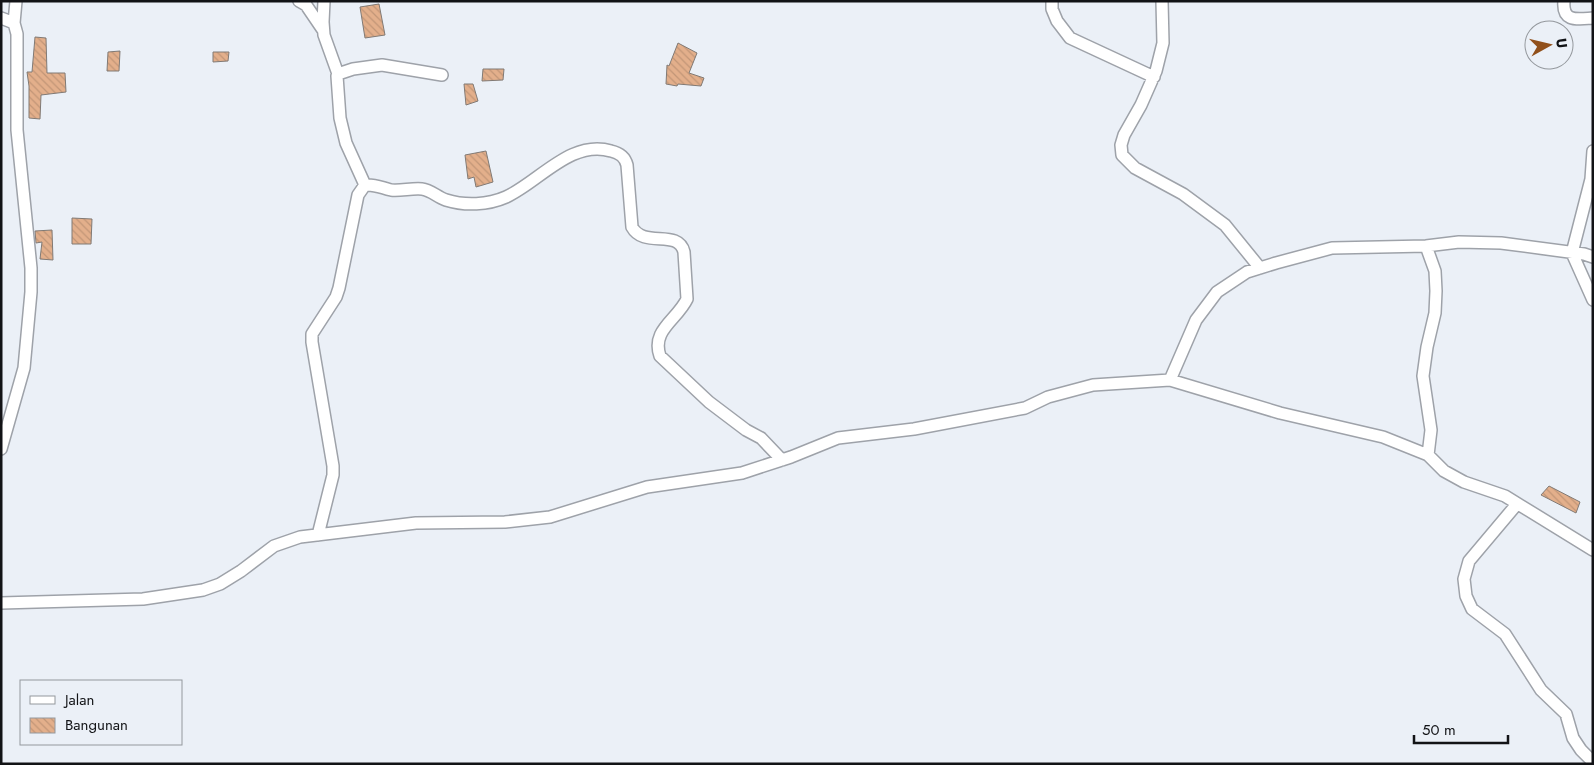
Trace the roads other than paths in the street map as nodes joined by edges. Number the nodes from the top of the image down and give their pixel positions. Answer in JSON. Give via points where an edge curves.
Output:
{"nodes":[{"id":1,"x":16,"y":1,"type":"edge"},
{"id":2,"x":299,"y":1,"type":"edge"},
{"id":3,"x":324,"y":1,"type":"edge"},
{"id":4,"x":1052,"y":1,"type":"edge"},
{"id":5,"x":1162,"y":1,"type":"edge"},
{"id":6,"x":1564,"y":1,"type":"edge"},
{"id":7,"x":1,"y":18,"type":"edge"},
{"id":8,"x":1593,"y":18,"type":"edge"},
{"id":9,"x":14,"y":23,"type":"junction"},
{"id":10,"x":324,"y":30,"type":"junction"},
{"id":11,"x":338,"y":74,"type":"junction"},
{"id":12,"x":442,"y":75,"type":"dead end"},
{"id":13,"x":1154,"y":77,"type":"junction"},
{"id":14,"x":1593,"y":151,"type":"edge"},
{"id":15,"x":365,"y":185,"type":"junction"},
{"id":16,"x":1426,"y":246,"type":"junction"},
{"id":17,"x":1572,"y":253,"type":"junction"},
{"id":18,"x":1593,"y":257,"type":"edge"},
{"id":19,"x":1260,"y":268,"type":"junction"},
{"id":20,"x":1593,"y":300,"type":"edge"},
{"id":21,"x":1170,"y":380,"type":"junction"},
{"id":22,"x":1,"y":449,"type":"edge"},
{"id":23,"x":1428,"y":455,"type":"junction"},
{"id":24,"x":782,"y":460,"type":"junction"},
{"id":25,"x":1517,"y":504,"type":"junction"},
{"id":26,"x":318,"y":535,"type":"junction"},
{"id":27,"x":1593,"y":550,"type":"edge"},
{"id":28,"x":1,"y":602,"type":"edge"},
{"id":29,"x":1593,"y":762,"type":"edge"}],
"edges":[{"from":1,"to":9,"type":"street"},
{"from":2,"to":10,"type":"street","via":[[306,5]]},
{"from":3,"to":10,"type":"street"},
{"from":4,"to":13,"type":"street","via":[[1056,22],[1070,38]]},
{"from":5,"to":13,"type":"street","via":[[1163,43]]},
{"from":6,"to":8,"type":"street","via":[[1568,17]]},
{"from":7,"to":9,"type":"street"},
{"from":9,"to":22,"type":"street","via":[[17,34],[17,130],[31,292],[24,368]]},
{"from":10,"to":11,"type":"street"},
{"from":11,"to":12,"type":"street","via":[[382,64]]},
{"from":11,"to":15,"type":"street","via":[[340,118],[346,143]]},
{"from":13,"to":19,"type":"street","via":[[1124,135],[1122,155],[1136,168],[1183,194],[1225,225]]},
{"from":14,"to":17,"type":"street","via":[[1591,179]]},
{"from":15,"to":24,"type":"street","via":[[374,184],[392,190],[421,189],[445,200],[471,204],[505,197],[578,152],[606,149],[621,155],[627,165],[635,233],[648,239],[673,240],[683,246],[687,299],[661,332],[657,348],[660,356],[709,402],[761,438]]},
{"from":15,"to":26,"type":"street","via":[[358,195],[336,297],[312,337],[333,466]]},
{"from":16,"to":17,"type":"street","via":[[1459,242],[1501,243]]},
{"from":16,"to":19,"type":"street","via":[[1332,248]]},
{"from":16,"to":23,"type":"street","via":[[1435,271],[1436,291],[1423,376],[1431,430]]},
{"from":17,"to":18,"type":"street"},
{"from":17,"to":20,"type":"street"},
{"from":19,"to":21,"type":"street","via":[[1247,272],[1218,292],[1196,320]]},
{"from":21,"to":23,"type":"street","via":[[1280,413],[1383,437]]},
{"from":21,"to":24,"type":"street","via":[[1093,385],[1048,397],[1025,408],[914,429],[838,438]]},
{"from":23,"to":25,"type":"street","via":[[1444,471]]},
{"from":24,"to":26,"type":"street","via":[[742,473],[647,487],[550,517],[505,522],[416,524]]},
{"from":25,"to":27,"type":"street"},
{"from":25,"to":29,"type":"street","via":[[1469,561],[1464,579],[1466,596],[1472,609],[1505,634],[1541,690],[1566,714],[1573,738]]},
{"from":26,"to":28,"type":"street","via":[[274,546],[241,571],[203,590],[144,599]]}]}
